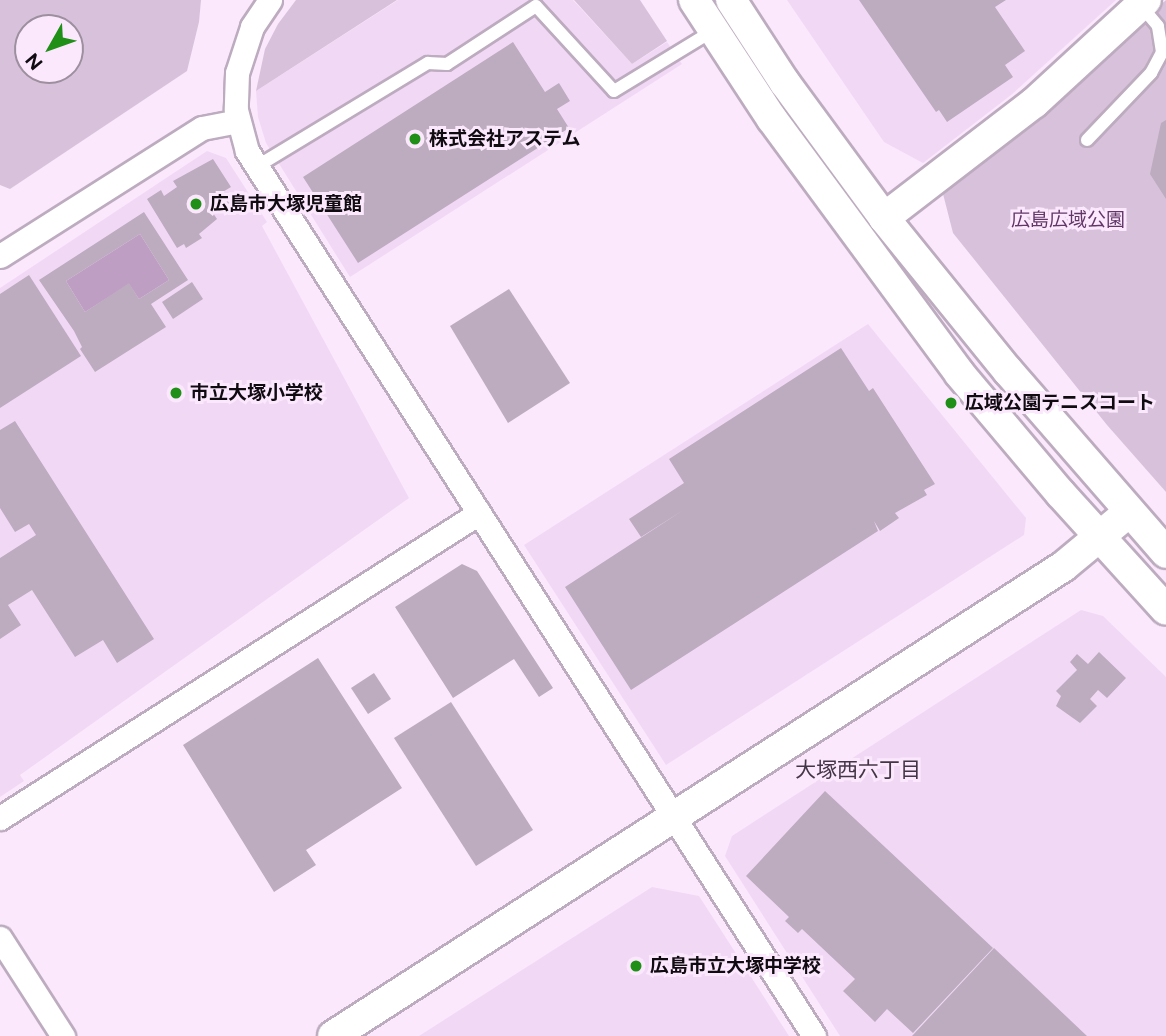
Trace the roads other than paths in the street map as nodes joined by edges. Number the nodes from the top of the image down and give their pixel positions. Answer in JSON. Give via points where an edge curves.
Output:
{"nodes":[{"id":1,"x":270,"y":0,"type":"edge"},
{"id":2,"x":694,"y":0,"type":"edge"},
{"id":3,"x":731,"y":0,"type":"edge"},
{"id":4,"x":1143,"y":3,"type":"edge"},
{"id":5,"x":714,"y":30,"type":"junction"},
{"id":6,"x":238,"y":121,"type":"junction"},
{"id":7,"x":1087,"y":140,"type":"dead end"},
{"id":8,"x":256,"y":167,"type":"junction"},
{"id":9,"x":884,"y":218,"type":"junction"},
{"id":10,"x":0,"y":256,"type":"edge"},
{"id":11,"x":1129,"y":512,"type":"junction"},
{"id":12,"x":479,"y":513,"type":"junction"},
{"id":13,"x":1099,"y":537,"type":"junction"},
{"id":14,"x":1166,"y":553,"type":"edge"},
{"id":15,"x":1166,"y":610,"type":"edge"},
{"id":16,"x":673,"y":817,"type":"junction"},
{"id":17,"x":0,"y":818,"type":"edge"},
{"id":18,"x":0,"y":938,"type":"edge"},
{"id":19,"x":63,"y":1036,"type":"edge"},
{"id":20,"x":332,"y":1036,"type":"edge"},
{"id":21,"x":814,"y":1036,"type":"edge"}],
"edges":[{"from":1,"to":6,"type":"street","via":[[240,57]]},
{"from":2,"to":5,"type":"street"},
{"from":3,"to":9,"type":"street"},
{"from":4,"to":7,"type":"lane","via":[[1158,26],[1162,52],[1151,73]]},
{"from":4,"to":9,"type":"street","via":[[1034,103]]},
{"from":5,"to":8,"type":"lane","via":[[614,91],[536,6],[447,64],[428,63]]},
{"from":5,"to":13,"type":"street","via":[[772,119],[959,373]]},
{"from":6,"to":8,"type":"street"},
{"from":6,"to":10,"type":"street","via":[[202,128]]},
{"from":8,"to":12,"type":"street"},
{"from":9,"to":11,"type":"street"},
{"from":11,"to":13,"type":"street"},
{"from":11,"to":14,"type":"street"},
{"from":12,"to":16,"type":"street"},
{"from":12,"to":17,"type":"street"},
{"from":13,"to":15,"type":"street"},
{"from":13,"to":16,"type":"street","via":[[1064,566]]},
{"from":16,"to":20,"type":"street"},
{"from":16,"to":21,"type":"street"},
{"from":18,"to":19,"type":"street"}]}
